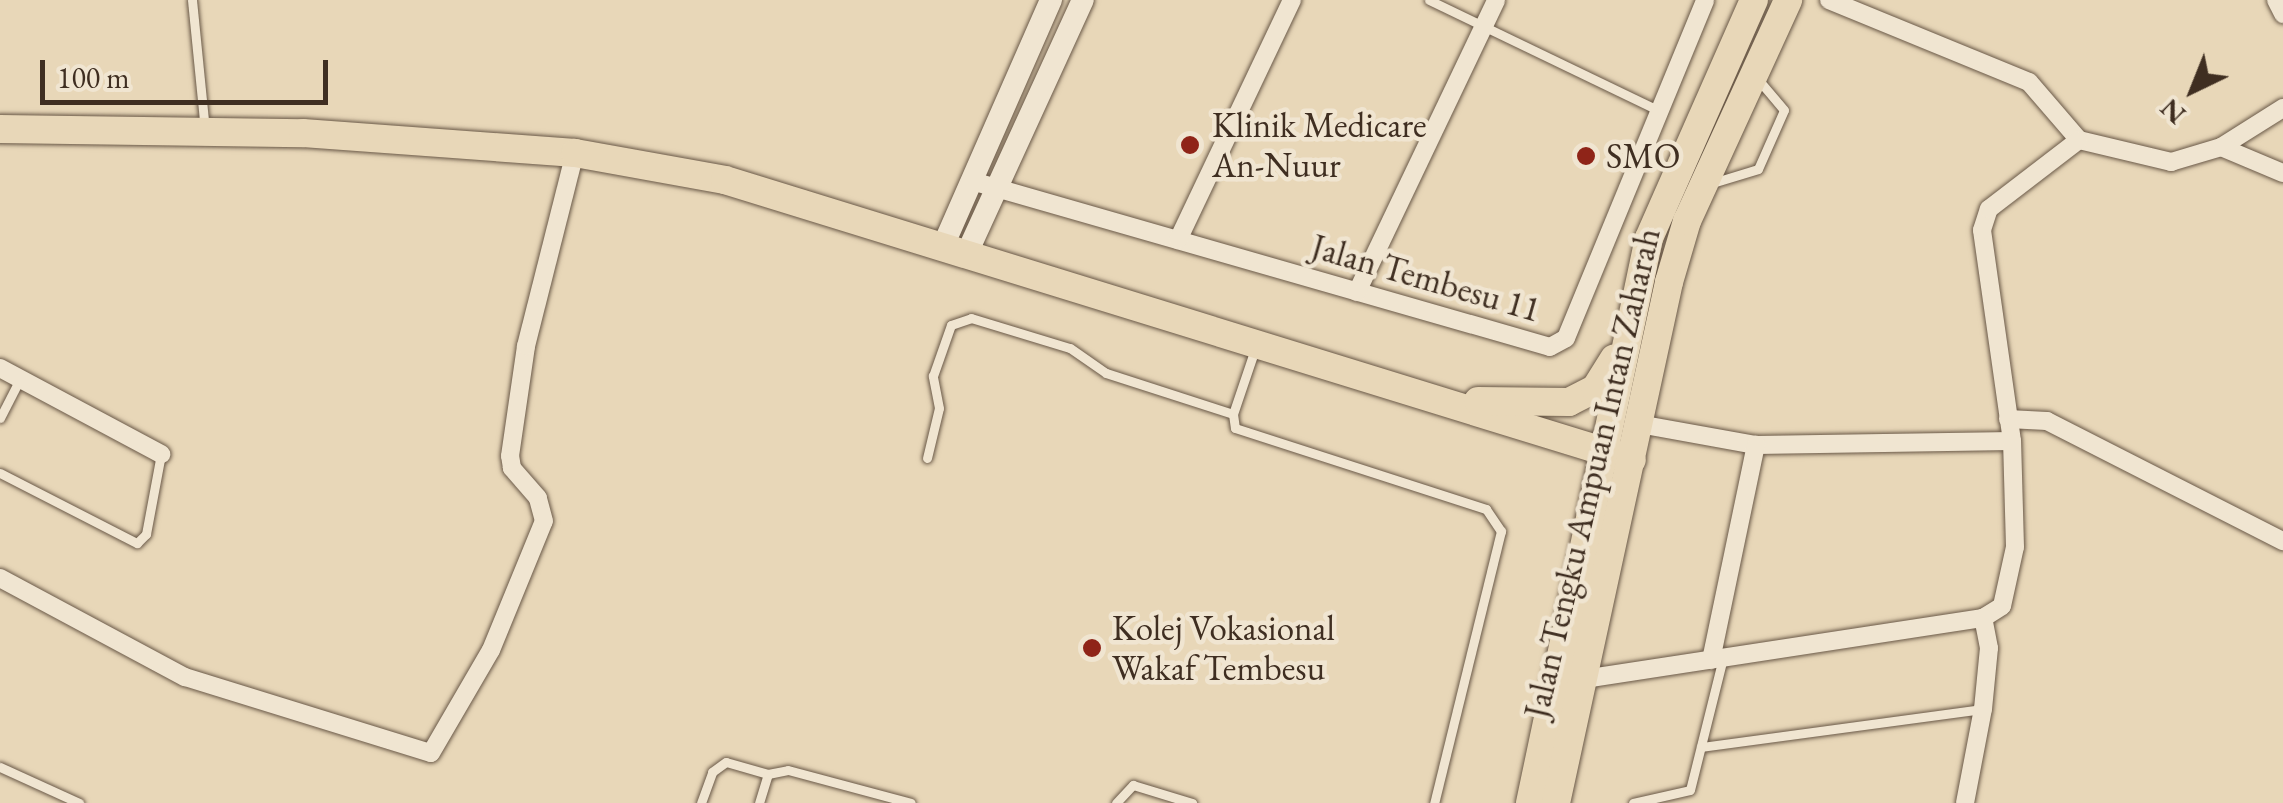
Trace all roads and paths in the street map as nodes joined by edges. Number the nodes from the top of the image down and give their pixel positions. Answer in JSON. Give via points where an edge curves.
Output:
{"nodes":[{"id":1,"x":192,"y":0,"type":"edge"},
{"id":2,"x":1052,"y":0,"type":"edge"},
{"id":3,"x":1083,"y":0,"type":"edge"},
{"id":4,"x":1292,"y":0,"type":"edge"},
{"id":5,"x":1429,"y":0,"type":"edge"},
{"id":6,"x":1496,"y":0,"type":"edge"},
{"id":7,"x":1706,"y":0,"type":"edge"},
{"id":8,"x":1754,"y":0,"type":"edge"},
{"id":9,"x":1788,"y":0,"type":"edge"},
{"id":10,"x":1829,"y":0,"type":"edge"},
{"id":11,"x":2276,"y":0,"type":"edge"},
{"id":12,"x":2283,"y":14,"type":"edge"},
{"id":13,"x":1484,"y":26,"type":"junction"},
{"id":14,"x":1754,"y":76,"type":"junction"},
{"id":15,"x":1655,"y":108,"type":"junction"},
{"id":16,"x":2283,"y":108,"type":"edge"},
{"id":17,"x":0,"y":129,"type":"edge"},
{"id":18,"x":206,"y":132,"type":"junction"},
{"id":19,"x":2079,"y":140,"type":"junction"},
{"id":20,"x":2222,"y":147,"type":"junction"},
{"id":21,"x":575,"y":152,"type":"junction"},
{"id":22,"x":2283,"y":173,"type":"edge"},
{"id":23,"x":972,"y":180,"type":"junction"},
{"id":24,"x":1704,"y":186,"type":"junction"},
{"id":25,"x":998,"y":188,"type":"junction"},
{"id":26,"x":1178,"y":240,"type":"junction"},
{"id":27,"x":955,"y":250,"type":"junction"},
{"id":28,"x":1357,"y":292,"type":"junction"},
{"id":29,"x":1623,"y":338,"type":"junction"},
{"id":30,"x":1257,"y":344,"type":"junction"},
{"id":31,"x":0,"y":368,"type":"edge"},
{"id":32,"x":20,"y":379,"type":"junction"},
{"id":33,"x":1436,"y":399,"type":"junction"},
{"id":34,"x":1233,"y":414,"type":"junction"},
{"id":35,"x":0,"y":418,"type":"edge"},
{"id":36,"x":2008,"y":419,"type":"junction"},
{"id":37,"x":1639,"y":424,"type":"junction"},
{"id":38,"x":1544,"y":433,"type":"junction"},
{"id":39,"x":2012,"y":441,"type":"junction"},
{"id":40,"x":1756,"y":445,"type":"junction"},
{"id":41,"x":1601,"y":451,"type":"junction"},
{"id":42,"x":161,"y":454,"type":"joint"},
{"id":43,"x":927,"y":458,"type":"dead end"},
{"id":44,"x":1632,"y":460,"type":"junction"},
{"id":45,"x":0,"y":473,"type":"edge"},
{"id":46,"x":1588,"y":514,"type":"junction"},
{"id":47,"x":2283,"y":541,"type":"edge"},
{"id":48,"x":0,"y":578,"type":"edge"},
{"id":49,"x":1983,"y":618,"type":"junction"},
{"id":50,"x":1717,"y":659,"type":"junction"},
{"id":51,"x":1584,"y":679,"type":"junction"},
{"id":52,"x":1983,"y":709,"type":"junction"},
{"id":53,"x":1701,"y":748,"type":"junction"},
{"id":54,"x":0,"y":767,"type":"edge"},
{"id":55,"x":768,"y":774,"type":"junction"},
{"id":56,"x":79,"y":803,"type":"edge"},
{"id":57,"x":701,"y":803,"type":"edge"},
{"id":58,"x":759,"y":803,"type":"edge"},
{"id":59,"x":911,"y":803,"type":"edge"},
{"id":60,"x":1116,"y":803,"type":"edge"},
{"id":61,"x":1192,"y":803,"type":"edge"},
{"id":62,"x":1434,"y":803,"type":"edge"},
{"id":63,"x":1530,"y":803,"type":"edge"},
{"id":64,"x":1556,"y":803,"type":"edge"},
{"id":65,"x":1633,"y":803,"type":"edge"},
{"id":66,"x":1965,"y":803,"type":"edge"}],
"edges":[{"from":1,"to":18,"type":"lane"},
{"from":2,"to":23,"type":"street"},
{"from":3,"to":25,"type":"street"},
{"from":4,"to":26,"type":"street"},
{"from":5,"to":13,"type":"lane"},
{"from":6,"to":13,"type":"street"},
{"from":7,"to":15,"type":"street","name":"Jalan Tembesu 11"},
{"from":8,"to":29,"type":"main road","name":"Jalan Tengku Ampuan Intan Zaharah","via":[[1662,196]]},
{"from":9,"to":14,"type":"main road","name":"Jalan Tengku Ampuan Intan Zaharah"},
{"from":10,"to":19,"type":"street","via":[[2029,82]]},
{"from":11,"to":12,"type":"street"},
{"from":13,"to":15,"type":"lane"},
{"from":13,"to":28,"type":"street"},
{"from":14,"to":24,"type":"main road","name":"Jalan Tengku Ampuan Intan Zaharah"},
{"from":14,"to":24,"type":"lane","via":[[1784,110],[1758,169]]},
{"from":15,"to":28,"type":"street","name":"Jalan Tembesu 11","via":[[1558,345],[1541,348]]},
{"from":16,"to":20,"type":"street"},
{"from":17,"to":18,"type":"main road"},
{"from":18,"to":21,"type":"main road"},
{"from":19,"to":20,"type":"street","via":[[2171,162]]},
{"from":19,"to":36,"type":"street","via":[[1989,209],[1982,230]]},
{"from":20,"to":22,"type":"street"},
{"from":21,"to":27,"type":"main road","via":[[725,180]]},
{"from":21,"to":48,"type":"street","via":[[526,346],[510,456],[538,498],[544,521],[490,650],[431,753],[185,677]]},
{"from":23,"to":25,"type":"street","name":"Jalan Tembesu 11"},
{"from":23,"to":27,"type":"street"},
{"from":24,"to":37,"type":"main road","name":"Jalan Tengku Ampuan Intan Zaharah","via":[[1669,282]]},
{"from":25,"to":26,"type":"street","name":"Jalan Tembesu 11"},
{"from":25,"to":27,"type":"street"},
{"from":26,"to":28,"type":"street","name":"Jalan Tembesu 11"},
{"from":27,"to":30,"type":"main road"},
{"from":29,"to":33,"type":"main road","via":[[1595,389],[1568,402]]},
{"from":29,"to":41,"type":"main road","name":"Jalan Tengku Ampuan Intan Zaharah"},
{"from":30,"to":33,"type":"main road"},
{"from":30,"to":34,"type":"lane"},
{"from":31,"to":32,"type":"street"},
{"from":32,"to":35,"type":"lane"},
{"from":32,"to":42,"type":"street"},
{"from":33,"to":38,"type":"main road"},
{"from":34,"to":43,"type":"lane","via":[[1106,372],[1070,348],[971,318],[952,325],[933,376],[939,408]]},
{"from":34,"to":62,"type":"lane","via":[[1236,428],[1249,436],[1486,509],[1501,530]]},
{"from":36,"to":39,"type":"street"},
{"from":36,"to":47,"type":"street","via":[[2047,420]]},
{"from":37,"to":40,"type":"street"},
{"from":37,"to":44,"type":"main road","name":"Jalan Tengku Ampuan Intan Zaharah"},
{"from":38,"to":41,"type":"main road"},
{"from":38,"to":46,"type":"main road","via":[[1579,468],[1588,486]]},
{"from":39,"to":40,"type":"street"},
{"from":39,"to":49,"type":"street","via":[[2012,582],[2002,606]]},
{"from":40,"to":50,"type":"street"},
{"from":41,"to":44,"type":"main road"},
{"from":41,"to":46,"type":"main road","name":"Jalan Tengku Ampuan Intan Zaharah"},
{"from":42,"to":45,"type":"lane","via":[[146,534],[138,543]]},
{"from":44,"to":51,"type":"main road","name":"Jalan Tengku Ampuan Intan Zaharah"},
{"from":46,"to":63,"type":"main road","name":"Jalan Tengku Ampuan Intan Zaharah"},
{"from":49,"to":50,"type":"street"},
{"from":49,"to":52,"type":"street","via":[[1989,648]]},
{"from":50,"to":51,"type":"street"},
{"from":50,"to":53,"type":"lane"},
{"from":51,"to":64,"type":"main road","name":"Jalan Tengku Ampuan Intan Zaharah"},
{"from":52,"to":53,"type":"lane"},
{"from":52,"to":66,"type":"street"},
{"from":53,"to":65,"type":"lane","via":[[1690,790]]},
{"from":54,"to":56,"type":"lane"},
{"from":55,"to":57,"type":"lane","via":[[726,762],[712,772]]},
{"from":55,"to":58,"type":"lane"},
{"from":55,"to":59,"type":"lane","via":[[788,770]]},
{"from":60,"to":61,"type":"lane","via":[[1133,785]]}]}
